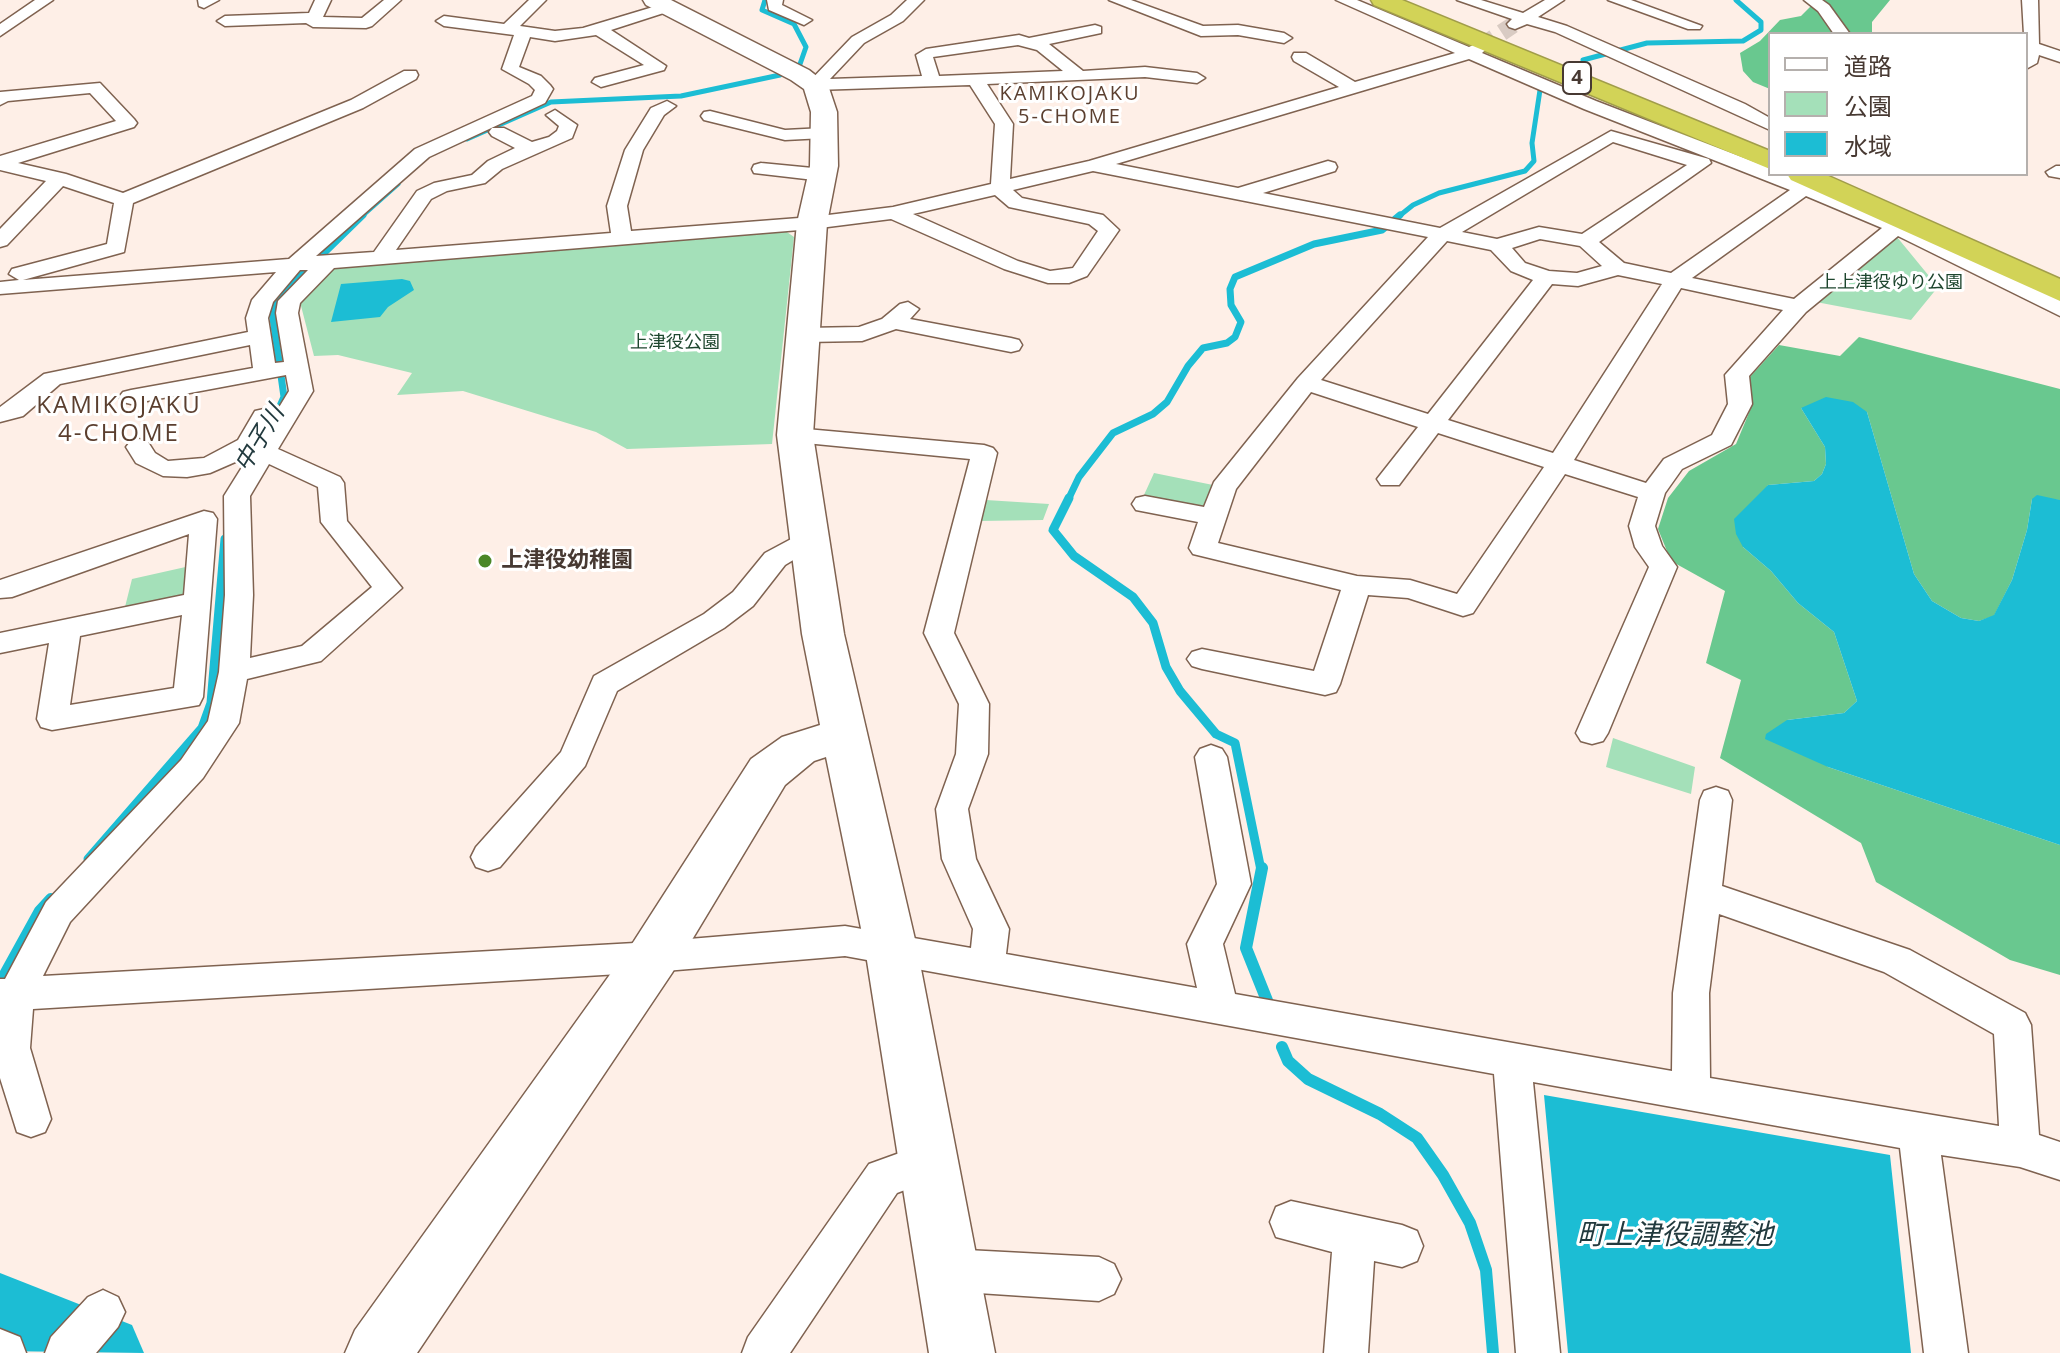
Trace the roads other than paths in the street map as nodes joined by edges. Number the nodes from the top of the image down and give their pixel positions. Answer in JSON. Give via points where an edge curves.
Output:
{"nodes":[{"id":1,"x":45,"y":0,"type":"edge"},
{"id":2,"x":323,"y":0,"type":"edge"},
{"id":3,"x":393,"y":0,"type":"edge"},
{"id":4,"x":538,"y":0,"type":"edge"},
{"id":5,"x":775,"y":0,"type":"edge"},
{"id":6,"x":916,"y":0,"type":"edge"},
{"id":7,"x":1117,"y":0,"type":"edge"},
{"id":8,"x":1344,"y":0,"type":"edge"},
{"id":9,"x":1382,"y":0,"type":"edge"},
{"id":10,"x":1411,"y":0,"type":"edge"},
{"id":11,"x":1465,"y":0,"type":"edge"},
{"id":12,"x":1556,"y":0,"type":"edge"},
{"id":13,"x":1616,"y":0,"type":"edge"},
{"id":14,"x":1812,"y":0,"type":"edge"},
{"id":15,"x":2030,"y":0,"type":"edge"},
{"id":16,"x":661,"y":3,"type":"edge"},
{"id":17,"x":1529,"y":17,"type":"junction"},
{"id":18,"x":315,"y":18,"type":"junction"},
{"id":19,"x":445,"y":20,"type":"dead end"},
{"id":20,"x":804,"y":20,"type":"dead end"},
{"id":21,"x":224,"y":21,"type":"dead end"},
{"id":22,"x":1513,"y":25,"type":"tunnel mouth"},
{"id":23,"x":1694,"y":26,"type":"dead end"},
{"id":24,"x":598,"y":29,"type":"junction"},
{"id":25,"x":1095,"y":30,"type":"dead end"},
{"id":26,"x":0,"y":31,"type":"edge"},
{"id":27,"x":515,"y":32,"type":"junction"},
{"id":28,"x":1841,"y":32,"type":"edge"},
{"id":29,"x":1284,"y":38,"type":"dead end"},
{"id":30,"x":1028,"y":43,"type":"junction"},
{"id":31,"x":1475,"y":51,"type":"junction"},
{"id":32,"x":2028,"y":55,"type":"edge"},
{"id":33,"x":1300,"y":57,"type":"dead end"},
{"id":34,"x":2060,"y":57,"type":"edge"},
{"id":35,"x":410,"y":75,"type":"dead end"},
{"id":36,"x":1079,"y":76,"type":"junction"},
{"id":37,"x":1197,"y":78,"type":"dead end"},
{"id":38,"x":932,"y":80,"type":"junction"},
{"id":39,"x":976,"y":80,"type":"junction"},
{"id":40,"x":601,"y":82,"type":"dead end"},
{"id":41,"x":815,"y":85,"type":"junction"},
{"id":42,"x":1354,"y":89,"type":"junction"},
{"id":43,"x":43,"y":92,"type":"junction"},
{"id":44,"x":0,"y":100,"type":"edge"},
{"id":45,"x":667,"y":106,"type":"dead end"},
{"id":46,"x":555,"y":115,"type":"dead end"},
{"id":47,"x":710,"y":116,"type":"dead end"},
{"id":48,"x":1768,"y":124,"type":"edge"},
{"id":49,"x":69,"y":127,"type":"junction"},
{"id":50,"x":498,"y":132,"type":"dead end"},
{"id":51,"x":1768,"y":146,"type":"edge"},
{"id":52,"x":530,"y":148,"type":"junction"},
{"id":53,"x":824,"y":154,"type":"junction"},
{"id":54,"x":0,"y":163,"type":"edge"},
{"id":55,"x":1702,"y":163,"type":"junction"},
{"id":56,"x":1094,"y":165,"type":"junction"},
{"id":57,"x":1328,"y":167,"type":"dead end"},
{"id":58,"x":1768,"y":167,"type":"edge"},
{"id":59,"x":1768,"y":167,"type":"edge"},
{"id":60,"x":761,"y":169,"type":"dead end"},
{"id":61,"x":1780,"y":176,"type":"edge"},
{"id":62,"x":1786,"y":176,"type":"edge"},
{"id":63,"x":1789,"y":176,"type":"edge"},
{"id":64,"x":1789,"y":176,"type":"edge"},
{"id":65,"x":1837,"y":176,"type":"edge"},
{"id":66,"x":59,"y":178,"type":"junction"},
{"id":67,"x":88,"y":187,"type":"junction"},
{"id":68,"x":1000,"y":189,"type":"junction"},
{"id":69,"x":1237,"y":195,"type":"junction"},
{"id":70,"x":124,"y":200,"type":"junction"},
{"id":71,"x":32,"y":208,"type":"junction"},
{"id":72,"x":893,"y":213,"type":"junction"},
{"id":73,"x":812,"y":223,"type":"junction"},
{"id":74,"x":1896,"y":227,"type":"junction"},
{"id":75,"x":1442,"y":235,"type":"junction"},
{"id":76,"x":622,"y":238,"type":"junction"},
{"id":77,"x":0,"y":241,"type":"edge"},
{"id":78,"x":1586,"y":241,"type":"junction"},
{"id":79,"x":1498,"y":245,"type":"junction"},
{"id":80,"x":381,"y":257,"type":"junction"},
{"id":81,"x":311,"y":264,"type":"junction"},
{"id":82,"x":1617,"y":268,"type":"junction"},
{"id":83,"x":2060,"y":275,"type":"edge"},
{"id":84,"x":1546,"y":277,"type":"junction"},
{"id":85,"x":1675,"y":280,"type":"junction"},
{"id":86,"x":0,"y":286,"type":"edge"},
{"id":87,"x":2060,"y":291,"type":"edge"},
{"id":88,"x":911,"y":306,"type":"dead end"},
{"id":89,"x":1798,"y":307,"type":"junction"},
{"id":90,"x":2060,"y":309,"type":"edge"},
{"id":91,"x":892,"y":322,"type":"junction"},
{"id":92,"x":805,"y":335,"type":"junction"},
{"id":93,"x":260,"y":336,"type":"junction"},
{"id":94,"x":1011,"y":345,"type":"dead end"},
{"id":95,"x":280,"y":369,"type":"junction"},
{"id":96,"x":1306,"y":383,"type":"junction"},
{"id":97,"x":131,"y":397,"type":"dead end"},
{"id":98,"x":0,"y":415,"type":"edge"},
{"id":99,"x":264,"y":416,"type":"dead end"},
{"id":100,"x":1433,"y":422,"type":"junction"},
{"id":101,"x":795,"y":435,"type":"junction"},
{"id":102,"x":139,"y":447,"type":"dead end"},
{"id":103,"x":262,"y":448,"type":"junction"},
{"id":104,"x":1559,"y":463,"type":"junction"},
{"id":105,"x":1390,"y":479,"type":"dead end"},
{"id":106,"x":1652,"y":493,"type":"junction"},
{"id":107,"x":1145,"y":504,"type":"dead end"},
{"id":108,"x":1213,"y":517,"type":"junction"},
{"id":109,"x":808,"y":539,"type":"junction"},
{"id":110,"x":1357,"y":585,"type":"junction"},
{"id":111,"x":0,"y":589,"type":"edge"},
{"id":112,"x":198,"y":602,"type":"junction"},
{"id":113,"x":66,"y":630,"type":"junction"},
{"id":114,"x":0,"y":643,"type":"edge"},
{"id":115,"x":1202,"y":659,"type":"dead end"},
{"id":116,"x":234,"y":672,"type":"junction"},
{"id":117,"x":1592,"y":733,"type":"dead end"},
{"id":118,"x":844,"y":735,"type":"junction"},
{"id":119,"x":1211,"y":757,"type":"dead end"},
{"id":120,"x":1716,"y":800,"type":"dead end"},
{"id":121,"x":488,"y":857,"type":"dead end"},
{"id":122,"x":1704,"y":894,"type":"junction"},
{"id":123,"x":891,"y":948,"type":"junction"},
{"id":124,"x":653,"y":957,"type":"junction"},
{"id":125,"x":987,"y":966,"type":"junction"},
{"id":126,"x":9,"y":995,"type":"edge"},
{"id":127,"x":1220,"y":1007,"type":"junction"},
{"id":128,"x":1512,"y":1059,"type":"junction"},
{"id":129,"x":1691,"y":1092,"type":"junction"},
{"id":130,"x":31,"y":1119,"type":"dead end"},
{"id":131,"x":1918,"y":1133,"type":"junction"},
{"id":132,"x":2020,"y":1148,"type":"junction"},
{"id":133,"x":930,"y":1161,"type":"junction"},
{"id":134,"x":2060,"y":1161,"type":"edge"},
{"id":135,"x":1291,"y":1222,"type":"dead end"},
{"id":136,"x":1354,"y":1236,"type":"junction"},
{"id":137,"x":1402,"y":1246,"type":"dead end"},
{"id":138,"x":948,"y":1270,"type":"junction"},
{"id":139,"x":1099,"y":1279,"type":"dead end"},
{"id":140,"x":102,"y":1314,"type":"dead end"},
{"id":141,"x":1947,"y":1352,"type":"edge"},
{"id":142,"x":67,"y":1353,"type":"edge"},
{"id":143,"x":378,"y":1353,"type":"edge"},
{"id":144,"x":764,"y":1353,"type":"edge"},
{"id":145,"x":962,"y":1353,"type":"edge"},
{"id":146,"x":1346,"y":1353,"type":"edge"},
{"id":147,"x":1538,"y":1353,"type":"edge"}],
"edges":[{"from":1,"to":26,"type":"street"},
{"from":2,"to":18,"type":"street"},
{"from":3,"to":18,"type":"street","via":[[366,23],[313,22]]},
{"from":4,"to":27,"type":"street"},
{"from":5,"to":20,"type":"street","via":[[774,7]]},
{"from":6,"to":41,"type":"street","via":[[897,18],[858,40]]},
{"from":7,"to":29,"type":"street","via":[[1201,31],[1238,30]]},
{"from":8,"to":31,"type":"street"},
{"from":9,"to":59,"type":"highway","number":"4"},
{"from":10,"to":51,"type":"highway","number":"4"},
{"from":11,"to":17,"type":"street"},
{"from":12,"to":17,"type":"street"},
{"from":13,"to":23,"type":"street"},
{"from":14,"to":28,"type":"street"},
{"from":15,"to":32,"type":"street"},
{"from":16,"to":24,"type":"street"},
{"from":16,"to":41,"type":"street"},
{"from":17,"to":22,"type":"street"},
{"from":17,"to":48,"type":"street"},
{"from":18,"to":21,"type":"street"},
{"from":19,"to":27,"type":"street"},
{"from":24,"to":27,"type":"street","via":[[555,36]]},
{"from":24,"to":40,"type":"street","via":[[658,66]]},
{"from":25,"to":30,"type":"street"},
{"from":27,"to":81,"type":"street","via":[[510,69],[544,89],[539,99],[422,153]]},
{"from":30,"to":36,"type":"street","via":[[1043,47]]},
{"from":30,"to":38,"type":"street","via":[[1019,40],[924,55]]},
{"from":31,"to":42,"type":"street"},
{"from":31,"to":58,"type":"street"},
{"from":32,"to":34,"type":"street"},
{"from":33,"to":42,"type":"street"},
{"from":35,"to":70,"type":"street","via":[[357,104]]},
{"from":36,"to":37,"type":"street","via":[[1145,72]]},
{"from":36,"to":39,"type":"street"},
{"from":38,"to":39,"type":"street"},
{"from":38,"to":41,"type":"street"},
{"from":39,"to":68,"type":"street","via":[[1004,124]]},
{"from":41,"to":53,"type":"street","via":[[824,112]]},
{"from":42,"to":56,"type":"street"},
{"from":43,"to":44,"type":"street"},
{"from":43,"to":49,"type":"street"},
{"from":43,"to":49,"type":"street","via":[[94,87],[128,123]]},
{"from":45,"to":76,"type":"street","via":[[657,112],[634,150],[617,206]]},
{"from":46,"to":52,"type":"street","via":[[568,125],[566,134]]},
{"from":47,"to":53,"type":"street","via":[[785,135]]},
{"from":49,"to":54,"type":"street"},
{"from":50,"to":52,"type":"street"},
{"from":52,"to":80,"type":"street","via":[[478,179],[424,195]]},
{"from":53,"to":60,"type":"street"},
{"from":53,"to":73,"type":"street"},
{"from":54,"to":66,"type":"street"},
{"from":55,"to":61,"type":"street","via":[[1760,179]]},
{"from":55,"to":75,"type":"street","via":[[1611,136]]},
{"from":55,"to":78,"type":"street"},
{"from":56,"to":68,"type":"street"},
{"from":56,"to":69,"type":"street"},
{"from":57,"to":69,"type":"street"},
{"from":62,"to":85,"type":"street"},
{"from":63,"to":74,"type":"street"},
{"from":64,"to":87,"type":"highway","number":"4"},
{"from":65,"to":83,"type":"highway"},
{"from":66,"to":67,"type":"street"},
{"from":66,"to":71,"type":"street"},
{"from":67,"to":70,"type":"street"},
{"from":67,"to":71,"type":"street"},
{"from":68,"to":72,"type":"street"},
{"from":68,"to":72,"type":"street","via":[[1016,203],[1096,219],[1109,230],[1080,272],[1048,277]]},
{"from":69,"to":75,"type":"street"},
{"from":70,"to":86,"type":"street","via":[[117,248],[50,264]]},
{"from":71,"to":77,"type":"street"},
{"from":72,"to":73,"type":"street"},
{"from":73,"to":76,"type":"street"},
{"from":73,"to":92,"type":"street"},
{"from":74,"to":89,"type":"street"},
{"from":74,"to":90,"type":"street"},
{"from":75,"to":79,"type":"street"},
{"from":75,"to":96,"type":"street"},
{"from":76,"to":80,"type":"street"},
{"from":78,"to":79,"type":"street","via":[[1539,233]]},
{"from":78,"to":82,"type":"street"},
{"from":79,"to":84,"type":"street","via":[[1518,267]]},
{"from":80,"to":81,"type":"street"},
{"from":81,"to":86,"type":"street"},
{"from":81,"to":93,"type":"street","via":[[263,300],[257,318]]},
{"from":81,"to":95,"type":"street","via":[[289,301]]},
{"from":82,"to":84,"type":"street","via":[[1578,280]]},
{"from":82,"to":85,"type":"street"},
{"from":84,"to":100,"type":"street"},
{"from":85,"to":89,"type":"street"},
{"from":85,"to":104,"type":"street"},
{"from":88,"to":91,"type":"street"},
{"from":89,"to":106,"type":"street","via":[[1737,375],[1740,404],[1722,440],[1673,464]]},
{"from":91,"to":92,"type":"street","via":[[862,334]]},
{"from":91,"to":94,"type":"street"},
{"from":92,"to":101,"type":"street"},
{"from":93,"to":95,"type":"street"},
{"from":93,"to":98,"type":"street","via":[[52,379],[14,411]]},
{"from":95,"to":97,"type":"street"},
{"from":95,"to":103,"type":"street","via":[[301,391]]},
{"from":96,"to":100,"type":"street"},
{"from":96,"to":108,"type":"street","via":[[1223,488]]},
{"from":99,"to":103,"type":"street"},
{"from":100,"to":104,"type":"street"},
{"from":100,"to":105,"type":"street"},
{"from":101,"to":109,"type":"street"},
{"from":101,"to":125,"type":"street","via":[[984,453],[939,633],[974,704],[972,754],[952,809],[959,859],[991,929]]},
{"from":102,"to":103,"type":"street","via":[[145,458],[163,468],[187,469]]},
{"from":103,"to":116,"type":"street","via":[[237,496]]},
{"from":103,"to":116,"type":"street","via":[[331,483],[334,522],[388,588],[311,654]]},
{"from":104,"to":106,"type":"street"},
{"from":104,"to":110,"type":"street","via":[[1463,606],[1410,589]]},
{"from":106,"to":117,"type":"street","via":[[1642,526],[1663,567]]},
{"from":107,"to":108,"type":"street"},
{"from":108,"to":110,"type":"street","via":[[1203,548]]},
{"from":109,"to":118,"type":"street"},
{"from":109,"to":121,"type":"street","via":[[775,559],[743,599],[714,621],[605,684],[574,758]]},
{"from":110,"to":115,"type":"street","via":[[1325,684]]},
{"from":111,"to":112,"type":"street","via":[[204,519]]},
{"from":112,"to":113,"type":"street"},
{"from":112,"to":113,"type":"street","via":[[188,697],[52,719]]},
{"from":113,"to":114,"type":"street"},
{"from":116,"to":126,"type":"street","via":[[223,723],[192,769],[58,912]]},
{"from":118,"to":123,"type":"street"},
{"from":118,"to":124,"type":"street","via":[[798,749],[768,772]]},
{"from":119,"to":127,"type":"street","via":[[1234,884],[1205,944]]},
{"from":120,"to":122,"type":"street"},
{"from":122,"to":129,"type":"street","via":[[1691,993]]},
{"from":122,"to":132,"type":"street","via":[[1897,961],[2012,1025]]},
{"from":123,"to":124,"type":"street","via":[[845,941]]},
{"from":123,"to":125,"type":"street"},
{"from":123,"to":133,"type":"street"},
{"from":124,"to":126,"type":"street"},
{"from":124,"to":143,"type":"street"},
{"from":125,"to":127,"type":"street"},
{"from":126,"to":130,"type":"street","via":[[11,1048]]},
{"from":127,"to":128,"type":"street"},
{"from":128,"to":129,"type":"street"},
{"from":128,"to":147,"type":"street"},
{"from":129,"to":131,"type":"street"},
{"from":131,"to":132,"type":"street"},
{"from":131,"to":141,"type":"street"},
{"from":132,"to":134,"type":"street"},
{"from":133,"to":138,"type":"street"},
{"from":133,"to":144,"type":"street","via":[[883,1178]]},
{"from":135,"to":136,"type":"street"},
{"from":136,"to":137,"type":"street"},
{"from":136,"to":146,"type":"street"},
{"from":138,"to":139,"type":"street"},
{"from":138,"to":145,"type":"street"},
{"from":140,"to":142,"type":"street"}]}
